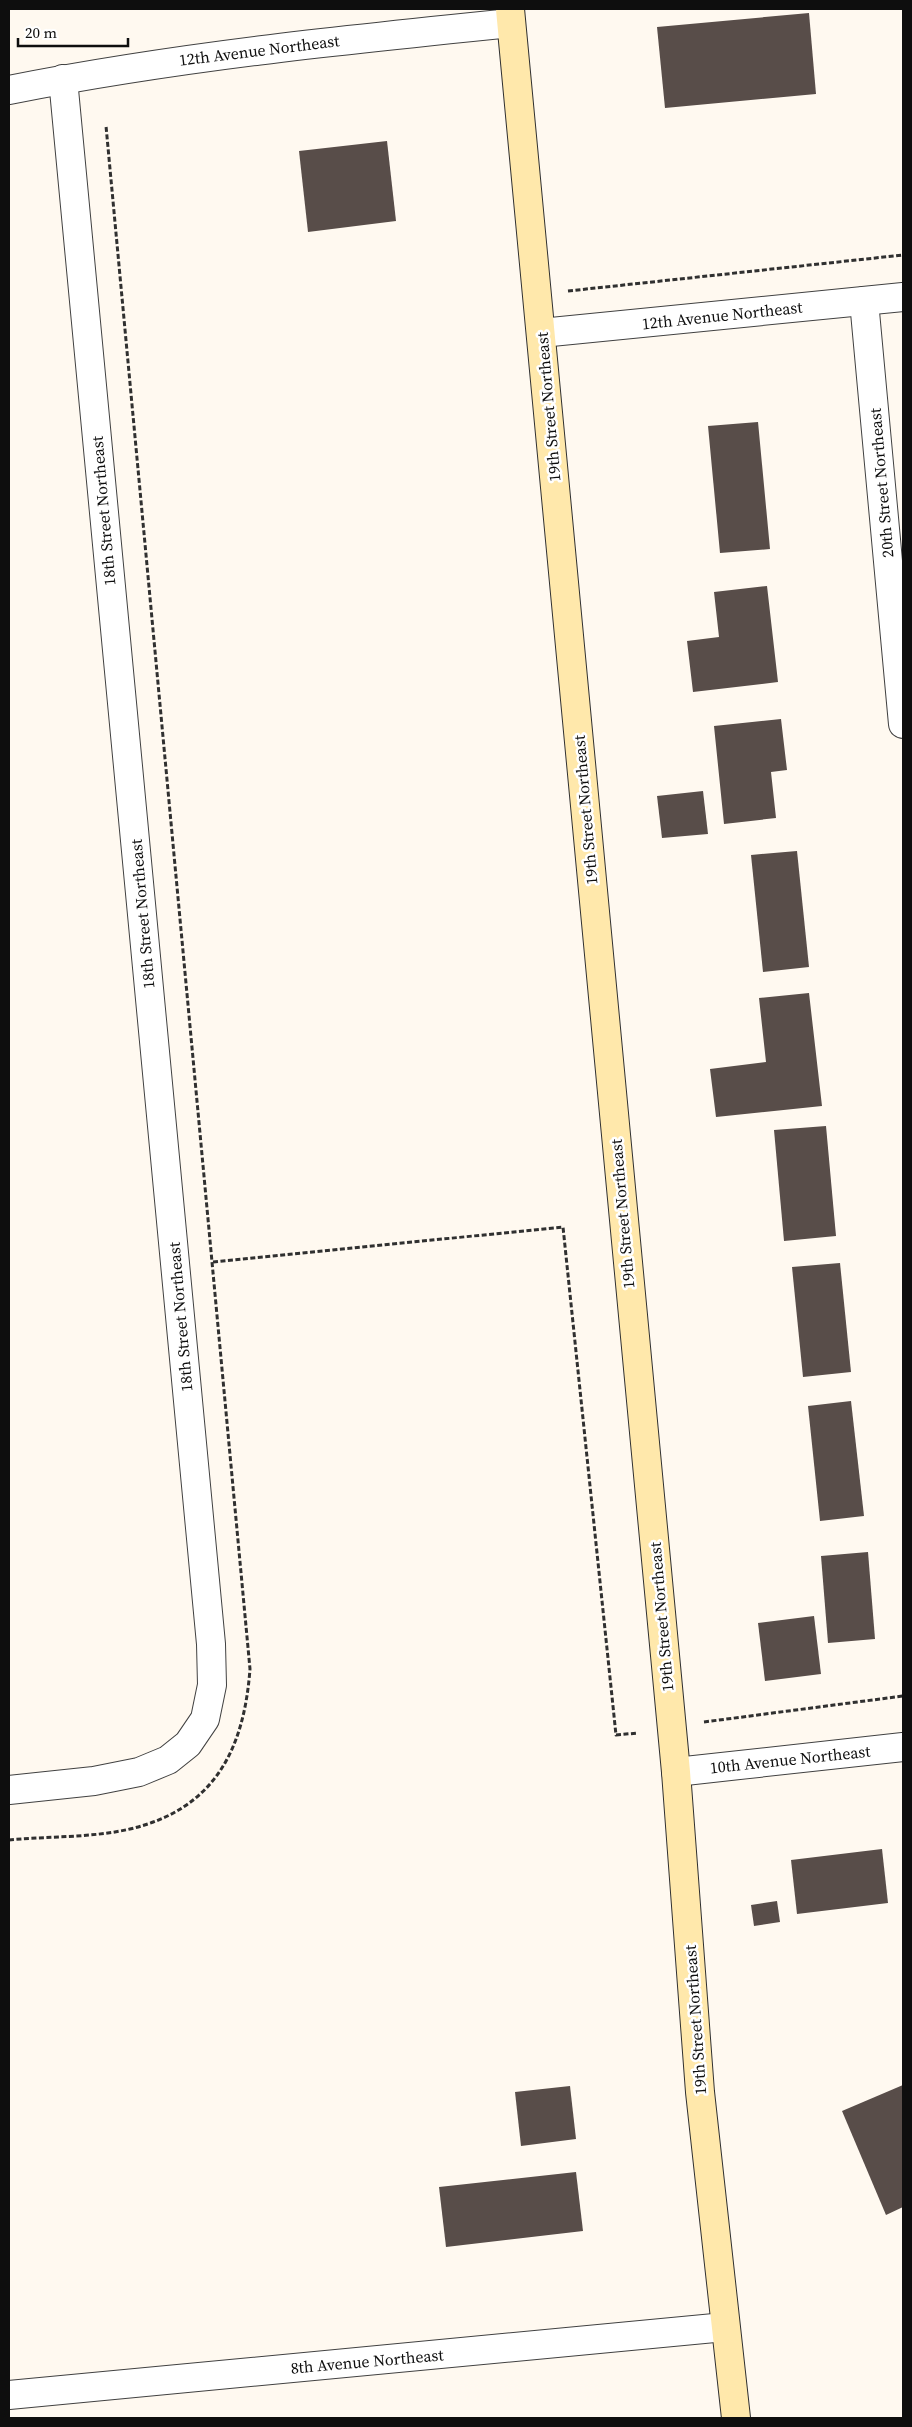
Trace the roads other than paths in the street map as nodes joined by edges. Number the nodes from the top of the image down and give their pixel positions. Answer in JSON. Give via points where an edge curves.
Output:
{"nodes":[{"id":1,"x":510,"y":16,"type":"edge"},
{"id":2,"x":63,"y":79,"type":"junction"},
{"id":3,"x":9,"y":90,"type":"edge"},
{"id":4,"x":903,"y":297,"type":"edge"},
{"id":5,"x":864,"y":301,"type":"junction"},
{"id":6,"x":541,"y":333,"type":"junction"},
{"id":7,"x":903,"y":724,"type":"edge"},
{"id":8,"x":903,"y":1747,"type":"edge"},
{"id":9,"x":676,"y":1772,"type":"junction"},
{"id":10,"x":9,"y":1790,"type":"edge"},
{"id":11,"x":724,"y":2326,"type":"junction"},
{"id":12,"x":9,"y":2396,"type":"edge"},
{"id":13,"x":736,"y":2418,"type":"edge"}],
"edges":[{"from":1,"to":2,"type":"street","name":"12th Avenue Northeast","via":[[167,61]]},
{"from":1,"to":6,"type":"main road","name":"19th Street Northeast"},
{"from":2,"to":3,"type":"street","name":"12th Avenue Northeast"},
{"from":2,"to":10,"type":"street","name":"18th Street Northeast","via":[[211,1644],[212,1685],[205,1718],[188,1744],[168,1760],[139,1772],[94,1781]]},
{"from":4,"to":5,"type":"street","name":"12th Avenue Northeast"},
{"from":5,"to":6,"type":"street","name":"12th Avenue Northeast"},
{"from":5,"to":7,"type":"street","name":"20th Street Northeast"},
{"from":6,"to":9,"type":"main road","name":"19th Street Northeast"},
{"from":8,"to":9,"type":"street","name":"10th Avenue Northeast"},
{"from":9,"to":11,"type":"main road","name":"19th Street Northeast","via":[[700,2092]]},
{"from":11,"to":12,"type":"street","name":"8th Avenue Northeast"},
{"from":11,"to":13,"type":"main road","name":"19th Street Northeast"}]}
